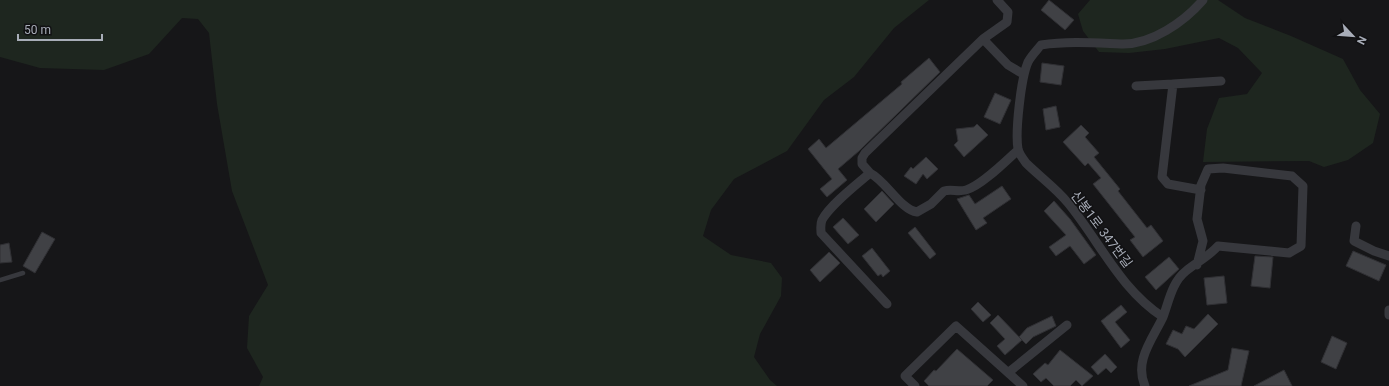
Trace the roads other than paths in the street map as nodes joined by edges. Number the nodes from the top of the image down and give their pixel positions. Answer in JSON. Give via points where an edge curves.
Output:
{"nodes":[{"id":1,"x":997,"y":0,"type":"edge"},
{"id":2,"x":1202,"y":0,"type":"edge"},
{"id":3,"x":983,"y":39,"type":"junction"},
{"id":4,"x":1023,"y":74,"type":"junction"},
{"id":5,"x":1221,"y":81,"type":"dead end"},
{"id":6,"x":1173,"y":84,"type":"junction"},
{"id":7,"x":1136,"y":86,"type":"dead end"},
{"id":8,"x":1018,"y":150,"type":"junction"},
{"id":9,"x":870,"y":173,"type":"junction"},
{"id":10,"x":1201,"y":190,"type":"junction"},
{"id":11,"x":1356,"y":226,"type":"dead end"},
{"id":12,"x":1389,"y":256,"type":"edge"},
{"id":13,"x":1196,"y":265,"type":"junction"},
{"id":14,"x":23,"y":273,"type":"dead end"},
{"id":15,"x":0,"y":280,"type":"edge"},
{"id":16,"x":887,"y":304,"type":"dead end"},
{"id":17,"x":1389,"y":310,"type":"edge"},
{"id":18,"x":1389,"y":315,"type":"edge"},
{"id":19,"x":1163,"y":317,"type":"junction"},
{"id":20,"x":1067,"y":325,"type":"dead end"},
{"id":21,"x":1008,"y":372,"type":"junction"},
{"id":22,"x":915,"y":386,"type":"edge"},
{"id":23,"x":1023,"y":386,"type":"edge"},
{"id":24,"x":1145,"y":386,"type":"edge"}],
"edges":[{"from":1,"to":3,"type":"street","via":[[1008,12],[1007,22]]},
{"from":2,"to":4,"type":"street","via":[[1195,10],[1154,37],[1121,44],[1082,42],[1042,45],[1028,60]]},
{"from":3,"to":4,"type":"street","via":[[1008,65]]},
{"from":3,"to":9,"type":"street","via":[[865,153],[862,164]]},
{"from":4,"to":8,"type":"street"},
{"from":5,"to":6,"type":"street"},
{"from":6,"to":7,"type":"street"},
{"from":6,"to":10,"type":"street","via":[[1162,177],[1168,184]]},
{"from":8,"to":9,"type":"street","via":[[974,186],[966,190],[944,191],[931,204],[917,212],[909,209],[881,180]]},
{"from":8,"to":19,"type":"street","name":"신봉1로 347번길","via":[[1026,163],[1068,202],[1134,294]]},
{"from":9,"to":16,"type":"street","via":[[826,215],[821,225],[821,233]]},
{"from":10,"to":13,"type":"street","via":[[1197,219],[1203,241]]},
{"from":10,"to":13,"type":"street","via":[[1208,169],[1223,168],[1292,176],[1303,186],[1302,224],[1300,246],[1289,253],[1218,246]]},
{"from":11,"to":12,"type":"street","via":[[1354,241]]},
{"from":13,"to":19,"type":"street","via":[[1186,271],[1173,287]]},
{"from":14,"to":15,"type":"lane"},
{"from":17,"to":18,"type":"street"},
{"from":19,"to":24,"type":"street","via":[[1144,355],[1141,376]]},
{"from":20,"to":21,"type":"street"},
{"from":21,"to":22,"type":"street","via":[[956,326],[905,376]]},
{"from":21,"to":23,"type":"street"}]}
